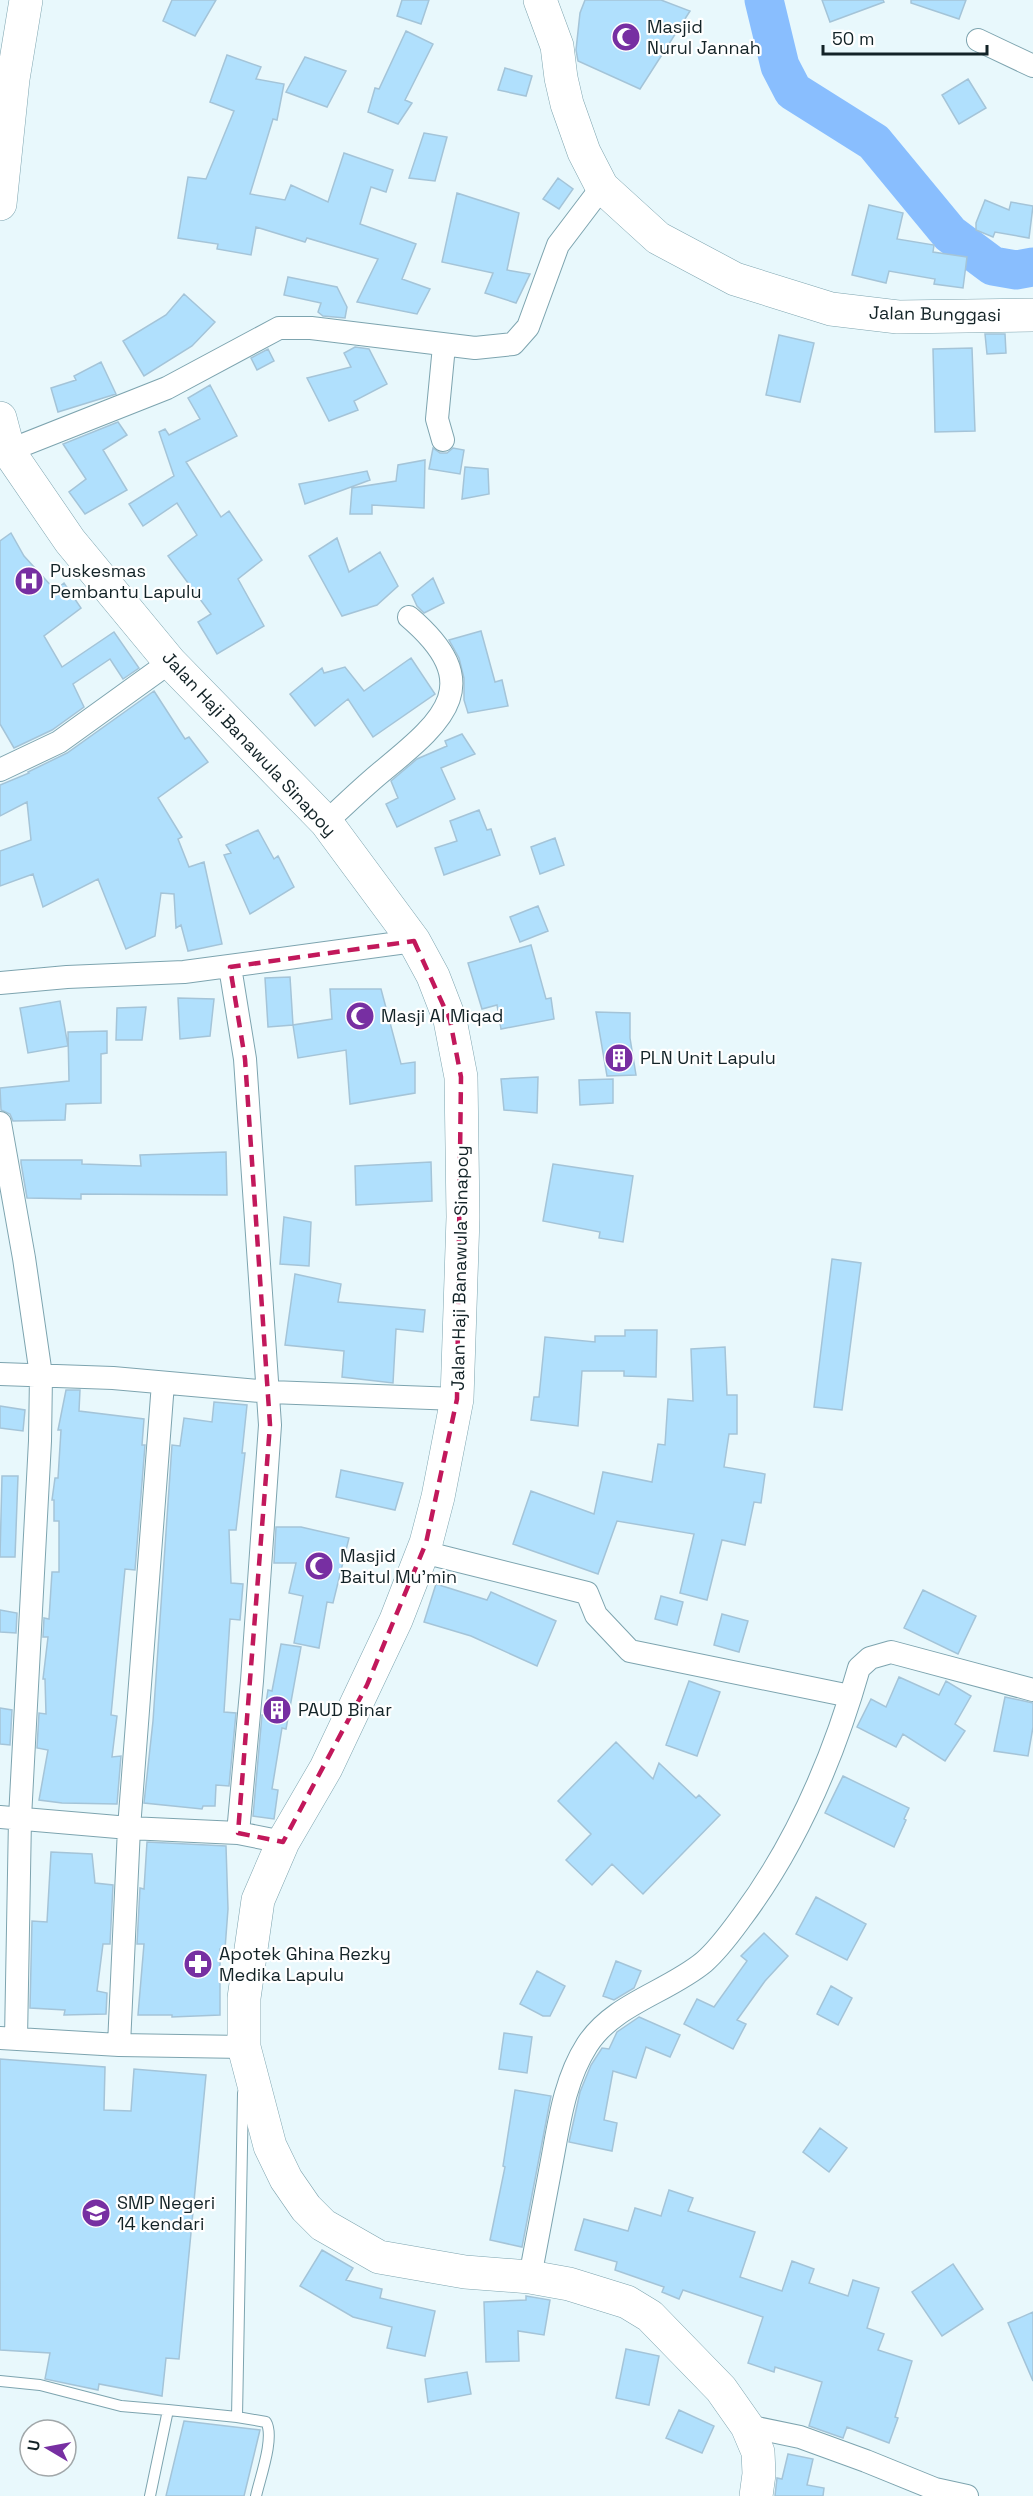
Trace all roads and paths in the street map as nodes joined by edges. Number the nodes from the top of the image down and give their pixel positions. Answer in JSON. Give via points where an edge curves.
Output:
{"nodes":[{"id":1,"x":26,"y":0,"type":"edge"},
{"id":2,"x":540,"y":0,"type":"edge"},
{"id":3,"x":978,"y":40,"type":"dead end"},
{"id":4,"x":1033,"y":66,"type":"edge"},
{"id":5,"x":602,"y":187,"type":"junction"},
{"id":6,"x":0,"y":204,"type":"edge"},
{"id":7,"x":1033,"y":315,"type":"edge"},
{"id":8,"x":444,"y":346,"type":"junction"},
{"id":9,"x":0,"y":418,"type":"edge"},
{"id":10,"x":442,"y":440,"type":"dead end"},
{"id":11,"x":5,"y":453,"type":"edge"},
{"id":12,"x":409,"y":617,"type":"dead end"},
{"id":13,"x":170,"y":662,"type":"junction"},
{"id":14,"x":0,"y":770,"type":"edge"},
{"id":15,"x":326,"y":822,"type":"junction"},
{"id":16,"x":414,"y":941,"type":"junction"},
{"id":17,"x":230,"y":967,"type":"junction"},
{"id":18,"x":0,"y":982,"type":"edge"},
{"id":19,"x":0,"y":1123,"type":"edge"},
{"id":20,"x":0,"y":1374,"type":"edge"},
{"id":21,"x":41,"y":1375,"type":"junction"},
{"id":22,"x":163,"y":1383,"type":"junction"},
{"id":23,"x":270,"y":1392,"type":"junction"},
{"id":24,"x":457,"y":1399,"type":"junction"},
{"id":25,"x":423,"y":1552,"type":"junction"},
{"id":26,"x":1033,"y":1690,"type":"edge"},
{"id":27,"x":850,"y":1696,"type":"junction"},
{"id":28,"x":10,"y":1818,"type":"edge"},
{"id":29,"x":129,"y":1828,"type":"junction"},
{"id":30,"x":238,"y":1833,"type":"junction"},
{"id":31,"x":283,"y":1842,"type":"junction"},
{"id":32,"x":8,"y":2039,"type":"edge"},
{"id":33,"x":119,"y":2045,"type":"junction"},
{"id":34,"x":244,"y":2047,"type":"junction"},
{"id":35,"x":530,"y":2277,"type":"junction"},
{"id":36,"x":0,"y":2381,"type":"edge"},
{"id":37,"x":168,"y":2410,"type":"junction"},
{"id":38,"x":237,"y":2416,"type":"junction"},
{"id":39,"x":747,"y":2426,"type":"junction"},
{"id":40,"x":150,"y":2496,"type":"edge"},
{"id":41,"x":255,"y":2496,"type":"edge"},
{"id":42,"x":756,"y":2496,"type":"edge"},
{"id":43,"x":967,"y":2496,"type":"edge"}],
"edges":[{"from":1,"to":6,"type":"highway"},
{"from":2,"to":5,"type":"highway","name":"Jalan Bunggasi","via":[[557,46],[567,104]]},
{"from":3,"to":4,"type":"street"},
{"from":5,"to":7,"type":"highway","name":"Jalan Bunggasi","via":[[658,238],[735,279],[806,303],[898,317]]},
{"from":5,"to":8,"type":"street","via":[[558,245],[533,317],[521,337],[513,344],[489,348]]},
{"from":8,"to":10,"type":"street","via":[[437,419]]},
{"from":8,"to":11,"type":"street","via":[[311,328],[279,328],[167,388]]},
{"from":9,"to":11,"type":"highway","name":"Jalan Haji Banawula Sinapoy"},
{"from":11,"to":13,"type":"highway","name":"Jalan Haji Banawula Sinapoy","via":[[70,541]]},
{"from":12,"to":15,"type":"street","via":[[435,643],[452,677],[445,708],[426,735]]},
{"from":13,"to":14,"type":"street","via":[[59,742]]},
{"from":13,"to":15,"type":"highway","name":"Jalan Haji Banawula Sinapoy"},
{"from":15,"to":16,"type":"highway","name":"Jalan Haji Banawula Sinapoy"},
{"from":16,"to":17,"type":"street"},
{"from":16,"to":24,"type":"highway","name":"Jalan Haji Banawula Sinapoy","via":[[450,1020],[461,1077],[462,1308]]},
{"from":17,"to":18,"type":"street"},
{"from":17,"to":23,"type":"street","via":[[245,1059]]},
{"from":19,"to":21,"type":"street"},
{"from":20,"to":21,"type":"street"},
{"from":21,"to":22,"type":"street"},
{"from":21,"to":28,"type":"street","via":[[39,1474]]},
{"from":22,"to":23,"type":"street"},
{"from":22,"to":29,"type":"street"},
{"from":23,"to":24,"type":"street"},
{"from":23,"to":30,"type":"street","via":[[269,1456]]},
{"from":24,"to":25,"type":"highway","name":"Jalan Haji Banawula Sinapoy"},
{"from":25,"to":27,"type":"street","via":[[587,1593],[597,1615],[630,1651]]},
{"from":25,"to":31,"type":"highway","name":"Jalan Haji Banawula Sinapoy","via":[[327,1768]]},
{"from":26,"to":27,"type":"street","via":[[891,1652],[870,1658],[859,1668]]},
{"from":27,"to":35,"type":"street","via":[[808,1807],[774,1870],[733,1929],[694,1970],[600,2028],[577,2061],[561,2115]]},
{"from":28,"to":29,"type":"street"},
{"from":28,"to":32,"type":"street"},
{"from":29,"to":30,"type":"street"},
{"from":29,"to":33,"type":"street"},
{"from":30,"to":31,"type":"street"},
{"from":31,"to":34,"type":"highway","name":"Jalan Haji Banawula Sinapoy","via":[[258,1900],[244,1998]]},
{"from":32,"to":33,"type":"street"},
{"from":33,"to":34,"type":"street"},
{"from":34,"to":35,"type":"highway","name":"Jalan Haji Banawula Sinapoy","via":[[270,2146],[286,2179],[323,2225],[379,2257],[465,2272]]},
{"from":34,"to":38,"type":"lane"},
{"from":35,"to":39,"type":"highway","name":"Jalan Haji Banawula Sinapoy","via":[[593,2290],[627,2302],[650,2316],[721,2389]]},
{"from":36,"to":37,"type":"lane","via":[[40,2385],[121,2406]]},
{"from":37,"to":38,"type":"lane"},
{"from":37,"to":40,"type":"lane"},
{"from":38,"to":41,"type":"lane","via":[[267,2422],[270,2427]]},
{"from":39,"to":42,"type":"highway","name":"Jalan Haji Banawula Sinapoy","via":[[758,2452]]},
{"from":39,"to":43,"type":"street","via":[[800,2438]]}]}
